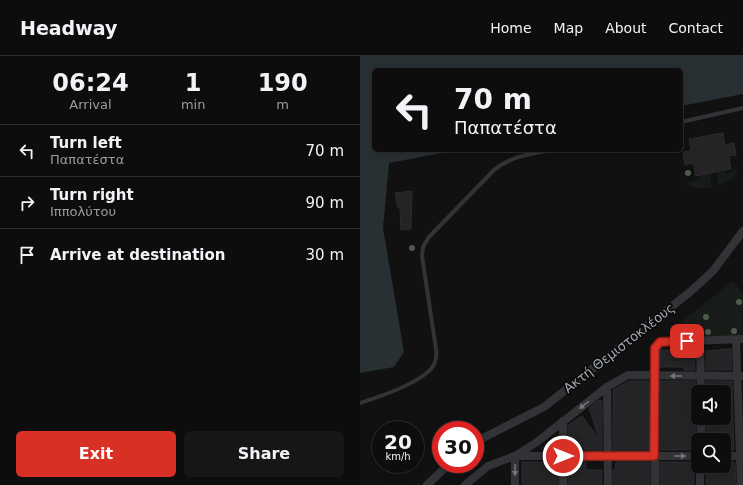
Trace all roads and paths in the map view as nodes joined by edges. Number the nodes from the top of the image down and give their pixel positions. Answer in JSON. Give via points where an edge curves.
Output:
{"nodes":[{"id":1,"x":743,"y":108,"type":"edge"},
{"id":2,"x":683,"y":122,"type":"edge"},
{"id":3,"x":541,"y":152,"type":"edge"},
{"id":4,"x":743,"y":231,"type":"edge"},
{"id":5,"x":739,"y":340,"type":"edge"},
{"id":6,"x":700,"y":341,"type":"junction"},
{"id":7,"x":654,"y":376,"type":"junction"},
{"id":8,"x":701,"y":376,"type":"junction"},
{"id":9,"x":740,"y":376,"type":"edge"},
{"id":10,"x":701,"y":385,"type":"edge"},
{"id":11,"x":607,"y":387,"type":"junction"},
{"id":12,"x":360,"y":403,"type":"edge"},
{"id":13,"x":563,"y":421,"type":"junction"},
{"id":14,"x":484,"y":437,"type":"edge"},
{"id":15,"x":515,"y":456,"type":"junction"},
{"id":16,"x":563,"y":456,"type":"junction"},
{"id":17,"x":607,"y":456,"type":"junction"},
{"id":18,"x":654,"y":456,"type":"junction"},
{"id":19,"x":691,"y":456,"type":"edge"},
{"id":20,"x":741,"y":456,"type":"edge"},
{"id":21,"x":440,"y":473,"type":"edge"},
{"id":22,"x":700,"y":473,"type":"edge"},
{"id":23,"x":427,"y":485,"type":"edge"},
{"id":24,"x":465,"y":485,"type":"edge"},
{"id":25,"x":515,"y":485,"type":"edge"},
{"id":26,"x":563,"y":485,"type":"edge"},
{"id":27,"x":608,"y":485,"type":"edge"},
{"id":28,"x":655,"y":485,"type":"edge"},
{"id":29,"x":700,"y":485,"type":"edge"},
{"id":30,"x":740,"y":485,"type":"edge"}],
"edges":[{"from":1,"to":2,"type":"lane"},
{"from":3,"to":12,"type":"lane","via":[[503,163],[429,237],[423,247],[422,256],[436,360],[431,369],[417,379]]},
{"from":4,"to":14,"type":"street","name":"Ακτή Θεμιστοκλέους","via":[[716,268],[690,292],[544,407]]},
{"from":5,"to":6,"type":"street"},
{"from":5,"to":9,"type":"street"},
{"from":6,"to":7,"type":"street","via":[[660,342],[655,348]]},
{"from":6,"to":8,"type":"street"},
{"from":8,"to":7,"type":"street","one_way":true},
{"from":7,"to":11,"type":"street","via":[[628,375]]},
{"from":7,"to":18,"type":"street"},
{"from":8,"to":9,"type":"street"},
{"from":8,"to":10,"type":"street"},
{"from":9,"to":20,"type":"street"},
{"from":11,"to":13,"type":"street","one_way":true},
{"from":11,"to":17,"type":"street"},
{"from":13,"to":15,"type":"street"},
{"from":13,"to":16,"type":"street"},
{"from":15,"to":16,"type":"street"},
{"from":15,"to":24,"type":"street","via":[[488,466]]},
{"from":15,"to":25,"type":"street","one_way":true},
{"from":16,"to":17,"type":"street"},
{"from":16,"to":26,"type":"street"},
{"from":17,"to":18,"type":"street"},
{"from":17,"to":27,"type":"street"},
{"from":18,"to":19,"type":"street","one_way":true},
{"from":18,"to":28,"type":"street"},
{"from":20,"to":30,"type":"street"},
{"from":21,"to":23,"type":"street"},
{"from":22,"to":29,"type":"street"}]}
